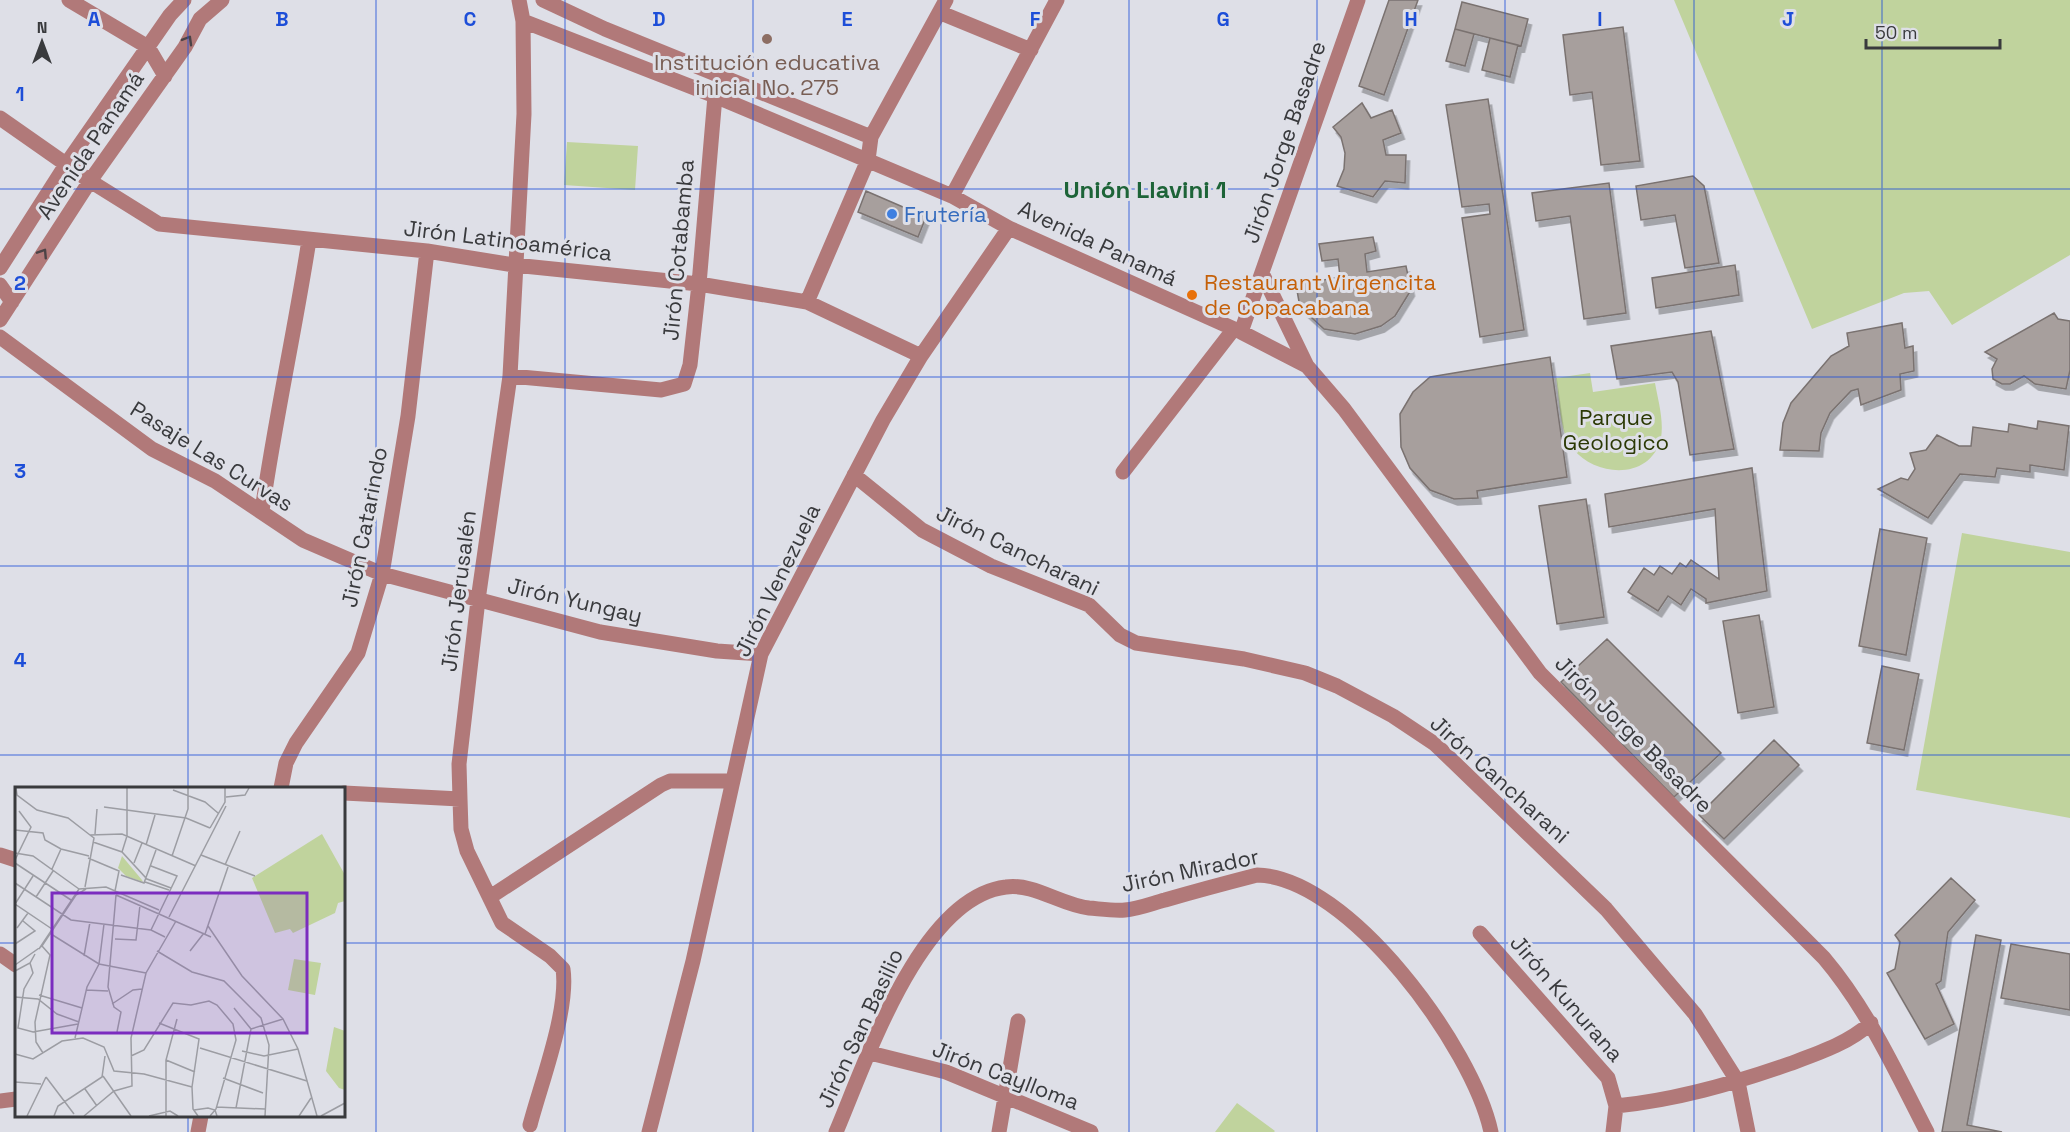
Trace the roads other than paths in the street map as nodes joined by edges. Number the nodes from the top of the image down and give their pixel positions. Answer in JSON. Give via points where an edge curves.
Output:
{"nodes":[{"id":1,"x":69,"y":0,"type":"edge"},
{"id":2,"x":184,"y":0,"type":"edge"},
{"id":3,"x":222,"y":0,"type":"edge"},
{"id":4,"x":519,"y":0,"type":"edge"},
{"id":5,"x":543,"y":0,"type":"edge"},
{"id":6,"x":1057,"y":0,"type":"edge"},
{"id":7,"x":1358,"y":0,"type":"edge"},
{"id":8,"x":943,"y":6,"type":"edge"},
{"id":9,"x":523,"y":21,"type":"junction"},
{"id":10,"x":148,"y":47,"type":"junction"},
{"id":11,"x":1031,"y":50,"type":"junction"},
{"id":12,"x":165,"y":76,"type":"junction"},
{"id":13,"x":715,"y":96,"type":"junction"},
{"id":14,"x":0,"y":118,"type":"edge"},
{"id":15,"x":871,"y":137,"type":"junction"},
{"id":16,"x":868,"y":160,"type":"junction"},
{"id":17,"x":67,"y":162,"type":"junction"},
{"id":18,"x":90,"y":181,"type":"junction"},
{"id":19,"x":952,"y":196,"type":"junction"},
{"id":20,"x":1009,"y":228,"type":"junction"},
{"id":21,"x":309,"y":240,"type":"junction"},
{"id":22,"x":427,"y":251,"type":"junction"},
{"id":23,"x":514,"y":265,"type":"junction"},
{"id":24,"x":0,"y":268,"type":"edge"},
{"id":25,"x":1262,"y":273,"type":"junction"},
{"id":26,"x":699,"y":284,"type":"junction"},
{"id":27,"x":0,"y":285,"type":"edge"},
{"id":28,"x":12,"y":302,"type":"junction"},
{"id":29,"x":807,"y":302,"type":"junction"},
{"id":30,"x":0,"y":320,"type":"edge"},
{"id":31,"x":1237,"y":331,"type":"junction"},
{"id":32,"x":0,"y":337,"type":"edge"},
{"id":33,"x":921,"y":356,"type":"junction"},
{"id":34,"x":1307,"y":366,"type":"junction"},
{"id":35,"x":510,"y":376,"type":"junction"},
{"id":36,"x":1123,"y":472,"type":"dead end"},
{"id":37,"x":854,"y":475,"type":"junction"},
{"id":38,"x":262,"y":511,"type":"junction"},
{"id":39,"x":382,"y":574,"type":"junction"},
{"id":40,"x":478,"y":600,"type":"junction"},
{"id":41,"x":761,"y":654,"type":"junction"},
{"id":42,"x":731,"y":781,"type":"junction"},
{"id":43,"x":281,"y":787,"type":"edge"},
{"id":44,"x":345,"y":793,"type":"edge"},
{"id":45,"x":459,"y":799,"type":"junction"},
{"id":46,"x":0,"y":855,"type":"edge"},
{"id":47,"x":15,"y":860,"type":"edge"},
{"id":48,"x":1047,"y":896,"type":"joint"},
{"id":49,"x":490,"y":897,"type":"junction"},
{"id":50,"x":1480,"y":933,"type":"dead end"},
{"id":51,"x":0,"y":954,"type":"edge"},
{"id":52,"x":15,"y":964,"type":"edge"},
{"id":53,"x":1018,"y":1021,"type":"dead end"},
{"id":54,"x":1871,"y":1023,"type":"junction"},
{"id":55,"x":870,"y":1053,"type":"junction"},
{"id":56,"x":1738,"y":1082,"type":"junction"},
{"id":57,"x":1004,"y":1096,"type":"junction"},
{"id":58,"x":15,"y":1099,"type":"edge"},
{"id":59,"x":0,"y":1101,"type":"edge"},
{"id":60,"x":1616,"y":1106,"type":"junction"},
{"id":61,"x":201,"y":1117,"type":"edge"},
{"id":62,"x":530,"y":1125,"type":"dead end"},
{"id":63,"x":198,"y":1132,"type":"edge"},
{"id":64,"x":649,"y":1132,"type":"edge"},
{"id":65,"x":836,"y":1132,"type":"edge"},
{"id":66,"x":999,"y":1132,"type":"edge"},
{"id":67,"x":1091,"y":1132,"type":"edge"},
{"id":68,"x":1491,"y":1132,"type":"edge"},
{"id":69,"x":1613,"y":1132,"type":"edge"},
{"id":70,"x":1748,"y":1132,"type":"edge"},
{"id":71,"x":1927,"y":1132,"type":"edge"}],
"edges":[{"from":1,"to":10,"type":"street"},
{"from":2,"to":10,"type":"street","name":"Avenida Panamá"},
{"from":12,"to":3,"type":"street","name":"Avenida Panamá","one_way":true,"via":[[200,19]]},
{"from":4,"to":9,"type":"street"},
{"from":5,"to":15,"type":"street"},
{"from":6,"to":11,"type":"street"},
{"from":7,"to":25,"type":"street","name":"Jirón Jorge Basadre"},
{"from":8,"to":11,"type":"street"},
{"from":8,"to":15,"type":"street"},
{"from":9,"to":13,"type":"street","name":"Avenida Panamá"},
{"from":9,"to":23,"type":"street","name":"Jirón Jerusalén","via":[[524,114]]},
{"from":10,"to":12,"type":"street"},
{"from":10,"to":17,"type":"street","name":"Avenida Panamá"},
{"from":11,"to":19,"type":"street"},
{"from":12,"to":18,"type":"street","name":"Avenida Panamá"},
{"from":13,"to":16,"type":"street","name":"Avenida Panamá"},
{"from":13,"to":26,"type":"street","name":"Jirón Cotabamba"},
{"from":14,"to":17,"type":"street","name":"Jirón Latinoamérica"},
{"from":15,"to":16,"type":"street"},
{"from":16,"to":19,"type":"street","name":"Avenida Panamá"},
{"from":16,"to":29,"type":"street"},
{"from":17,"to":18,"type":"street","name":"Jirón Latinoamérica"},
{"from":17,"to":24,"type":"street","name":"Avenida Panamá"},
{"from":18,"to":21,"type":"street","name":"Jirón Latinoamérica","via":[[159,224]]},
{"from":28,"to":18,"type":"street","name":"Avenida Panamá","one_way":true},
{"from":19,"to":20,"type":"street","name":"Avenida Panamá"},
{"from":20,"to":31,"type":"street","name":"Avenida Panamá"},
{"from":20,"to":33,"type":"street","name":"Jirón Venezuela"},
{"from":21,"to":22,"type":"street","name":"Jirón Latinoamérica"},
{"from":21,"to":38,"type":"street"},
{"from":22,"to":23,"type":"street","name":"Jirón Latinoamérica"},
{"from":22,"to":39,"type":"street","name":"Jirón Catarindo","via":[[408,416]]},
{"from":23,"to":26,"type":"street","name":"Jirón Latinoamérica"},
{"from":23,"to":35,"type":"street","name":"Jirón Jerusalén"},
{"from":25,"to":31,"type":"street","name":"Jirón Jorge Basadre"},
{"from":25,"to":34,"type":"street"},
{"from":26,"to":29,"type":"street","name":"Jirón Latinoamérica"},
{"from":26,"to":35,"type":"street","name":"Jirón Cotabamba","via":[[684,384],[661,390]]},
{"from":27,"to":28,"type":"street"},
{"from":28,"to":30,"type":"street","name":"Avenida Panamá"},
{"from":29,"to":33,"type":"street","name":"Jirón Latinoamérica"},
{"from":31,"to":34,"type":"street","name":"Avenida Panamá"},
{"from":31,"to":36,"type":"street","name":"Jirón Jorge Basadre"},
{"from":32,"to":38,"type":"street","name":"Pasaje Las Curvas","via":[[152,449],[215,481]]},
{"from":33,"to":37,"type":"street","name":"Jirón Venezuela"},
{"from":34,"to":54,"type":"street","name":"Jirón Jorge Basadre","via":[[1371,444],[1540,673],[1824,958],[1847,984]]},
{"from":35,"to":40,"type":"street","name":"Jirón Jerusalén"},
{"from":37,"to":41,"type":"street","name":"Jirón Venezuela"},
{"from":37,"to":56,"type":"street","name":"Jirón Cancharani","via":[[922,530],[991,566],[1089,605],[1120,635],[1136,643],[1244,659],[1305,673],[1393,716],[1435,744],[1606,909],[1695,1014]]},
{"from":38,"to":39,"type":"street","name":"Pasaje Las Curvas","via":[[303,540]]},
{"from":39,"to":40,"type":"street","name":"Jirón Yungay"},
{"from":39,"to":43,"type":"street","name":"Jirón Catarindo","via":[[358,653],[296,743],[286,763]]},
{"from":40,"to":41,"type":"street","name":"Jirón Yungay","via":[[600,632]]},
{"from":40,"to":45,"type":"street","name":"Jirón Jerusalén","via":[[459,764]]},
{"from":41,"to":42,"type":"street","name":"Jirón Venezuela"},
{"from":42,"to":49,"type":"street","via":[[670,781],[661,785]]},
{"from":42,"to":64,"type":"street","name":"Jirón Venezuela","via":[[693,961]]},
{"from":44,"to":45,"type":"street"},
{"from":45,"to":49,"type":"street","name":"Jirón Jerusalén","via":[[467,851]]},
{"from":46,"to":47,"type":"street"},
{"from":48,"to":55,"type":"street","name":"Jirón San Basilio","via":[[1007,886],[979,893],[956,910],[912,964]]},
{"from":48,"to":68,"type":"street","name":"Jirón Mirador","via":[[1086,908],[1126,910],[1257,874],[1278,875],[1336,907],[1390,958],[1440,1024],[1465,1065]]},
{"from":49,"to":62,"type":"street","name":"Jirón Jerusalén","via":[[502,923],[563,969],[564,991],[558,1021]]},
{"from":50,"to":60,"type":"street","name":"Jirón Kunurana","via":[[1608,1078]]},
{"from":51,"to":52,"type":"street"},
{"from":53,"to":57,"type":"street"},
{"from":54,"to":56,"type":"street","via":[[1836,1047]]},
{"from":54,"to":71,"type":"street","name":"Jirón Jorge Basadre"},
{"from":55,"to":57,"type":"street","name":"Jirón Caylloma","via":[[946,1072]]},
{"from":55,"to":65,"type":"street","name":"Jirón San Basilio"},
{"from":56,"to":60,"type":"street","via":[[1658,1102]]},
{"from":56,"to":70,"type":"street","name":"Jirón Cancharani"},
{"from":57,"to":66,"type":"street"},
{"from":57,"to":67,"type":"street","name":"Jirón Caylloma"},
{"from":58,"to":59,"type":"street"},
{"from":60,"to":69,"type":"street","name":"Jirón Kunurana"},
{"from":61,"to":63,"type":"street"}]}
